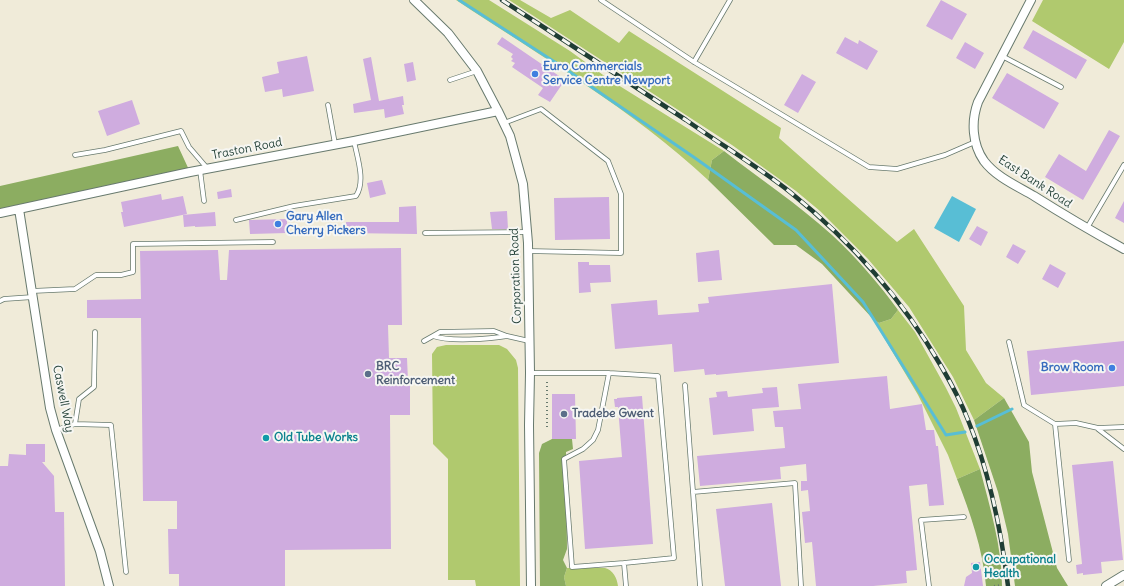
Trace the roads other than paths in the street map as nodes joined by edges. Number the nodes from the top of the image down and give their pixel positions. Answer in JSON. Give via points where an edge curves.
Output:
{"nodes":[{"id":1,"x":414,"y":0,"type":"edge"},
{"id":2,"x":601,"y":0,"type":"edge"},
{"id":3,"x":730,"y":0,"type":"edge"},
{"id":4,"x":1031,"y":0,"type":"edge"},
{"id":5,"x":1001,"y":56,"type":"junction"},
{"id":6,"x":694,"y":62,"type":"junction"},
{"id":7,"x":477,"y":71,"type":"junction"},
{"id":8,"x":450,"y":80,"type":"dead end"},
{"id":9,"x":1061,"y":87,"type":"dead end"},
{"id":10,"x":328,"y":105,"type":"dead end"},
{"id":11,"x":498,"y":111,"type":"junction"},
{"id":12,"x":503,"y":123,"type":"junction"},
{"id":13,"x":354,"y":141,"type":"junction"},
{"id":14,"x":976,"y":142,"type":"junction"},
{"id":15,"x":335,"y":145,"type":"junction"},
{"id":16,"x":75,"y":156,"type":"dead end"},
{"id":17,"x":1124,"y":166,"type":"edge"},
{"id":18,"x":203,"y":169,"type":"junction"},
{"id":19,"x":204,"y":201,"type":"dead end"},
{"id":20,"x":19,"y":209,"type":"junction"},
{"id":21,"x":0,"y":213,"type":"edge"},
{"id":22,"x":236,"y":220,"type":"dead end"},
{"id":23,"x":1086,"y":228,"type":"junction"},
{"id":24,"x":527,"y":232,"type":"junction"},
{"id":25,"x":425,"y":233,"type":"dead end"},
{"id":26,"x":273,"y":242,"type":"dead end"},
{"id":27,"x":1124,"y":249,"type":"edge"},
{"id":28,"x":528,"y":251,"type":"junction"},
{"id":29,"x":33,"y":294,"type":"junction"},
{"id":30,"x":0,"y":302,"type":"edge"},
{"id":31,"x":95,"y":332,"type":"dead end"},
{"id":32,"x":433,"y":336,"type":"junction"},
{"id":33,"x":507,"y":336,"type":"junction"},
{"id":34,"x":424,"y":341,"type":"dead end"},
{"id":35,"x":530,"y":341,"type":"junction"},
{"id":36,"x":1010,"y":342,"type":"dead end"},
{"id":37,"x":530,"y":373,"type":"junction"},
{"id":38,"x":609,"y":373,"type":"junction"},
{"id":39,"x":685,"y":385,"type":"dead end"},
{"id":40,"x":76,"y":424,"type":"junction"},
{"id":41,"x":1055,"y":424,"type":"junction"},
{"id":42,"x":1124,"y":427,"type":"edge"},
{"id":43,"x":1098,"y":428,"type":"junction"},
{"id":44,"x":56,"y":430,"type":"junction"},
{"id":45,"x":1124,"y":449,"type":"edge"},
{"id":46,"x":693,"y":492,"type":"junction"},
{"id":47,"x":964,"y":517,"type":"dead end"},
{"id":48,"x":1069,"y":560,"type":"dead end"},
{"id":49,"x":624,"y":563,"type":"junction"},
{"id":50,"x":126,"y":572,"type":"dead end"},
{"id":51,"x":1124,"y":575,"type":"edge"},
{"id":52,"x":110,"y":586,"type":"edge"},
{"id":53,"x":531,"y":586,"type":"edge"},
{"id":54,"x":626,"y":586,"type":"edge"},
{"id":55,"x":700,"y":586,"type":"edge"},
{"id":56,"x":801,"y":586,"type":"edge"},
{"id":57,"x":929,"y":586,"type":"edge"},
{"id":58,"x":1106,"y":586,"type":"edge"}],
"edges":[{"from":1,"to":7,"type":"street","name":"Corporation Road","via":[[448,33]]},
{"from":2,"to":6,"type":"lane"},
{"from":3,"to":6,"type":"lane"},
{"from":4,"to":5,"type":"street","name":"East Bank Road"},
{"from":5,"to":9,"type":"lane"},
{"from":5,"to":14,"type":"street","name":"East Bank Road","via":[[975,109]]},
{"from":6,"to":14,"type":"lane","via":[[869,167],[897,169],[945,155]]},
{"from":7,"to":8,"type":"lane"},
{"from":7,"to":11,"type":"street","name":"Corporation Road"},
{"from":10,"to":15,"type":"lane"},
{"from":11,"to":12,"type":"street","name":"Corporation Road"},
{"from":11,"to":13,"type":"street","name":"Traston Road"},
{"from":12,"to":24,"type":"street","name":"Corporation Road","via":[[512,142],[523,184]]},
{"from":12,"to":28,"type":"lane","via":[[541,109],[608,161],[621,194],[621,253]]},
{"from":13,"to":15,"type":"street","name":"Traston Road"},
{"from":13,"to":22,"type":"lane","via":[[360,176],[356,196],[294,206]]},
{"from":14,"to":23,"type":"street","name":"East Bank Road","via":[[984,160],[993,170]]},
{"from":15,"to":18,"type":"street","name":"Traston Road"},
{"from":16,"to":18,"type":"lane","via":[[181,131]]},
{"from":17,"to":23,"type":"lane"},
{"from":18,"to":19,"type":"lane"},
{"from":18,"to":20,"type":"street","name":"Traston Road"},
{"from":20,"to":21,"type":"street","name":"Traston Road"},
{"from":20,"to":29,"type":"street","name":"Caswell Way"},
{"from":23,"to":27,"type":"street","name":"East Bank Road"},
{"from":24,"to":25,"type":"lane"},
{"from":24,"to":28,"type":"street","name":"Corporation Road"},
{"from":26,"to":29,"type":"lane","via":[[133,244],[133,272],[121,275],[96,275],[76,289]]},
{"from":28,"to":35,"type":"street","name":"Corporation Road"},
{"from":29,"to":30,"type":"lane"},
{"from":29,"to":44,"type":"street","name":"Caswell Way","via":[[50,408]]},
{"from":31,"to":40,"type":"lane","via":[[94,387],[79,399]]},
{"from":32,"to":33,"type":"lane","via":[[440,339],[465,339]]},
{"from":32,"to":33,"type":"lane","via":[[440,332],[494,331]]},
{"from":32,"to":34,"type":"lane"},
{"from":33,"to":35,"type":"lane"},
{"from":35,"to":37,"type":"street","name":"Corporation Road"},
{"from":36,"to":41,"type":"lane","via":[[1024,405]]},
{"from":37,"to":38,"type":"lane"},
{"from":37,"to":53,"type":"street","name":"Corporation Road"},
{"from":38,"to":49,"type":"lane","via":[[598,430],[593,440],[583,449],[564,459],[572,567]]},
{"from":38,"to":49,"type":"lane","via":[[658,376],[674,558]]},
{"from":39,"to":46,"type":"lane"},
{"from":40,"to":44,"type":"lane"},
{"from":40,"to":50,"type":"lane","via":[[111,425]]},
{"from":41,"to":43,"type":"lane","via":[[1076,423]]},
{"from":41,"to":48,"type":"lane"},
{"from":42,"to":43,"type":"lane"},
{"from":43,"to":45,"type":"lane"},
{"from":44,"to":52,"type":"street","name":"Caswell Way"},
{"from":46,"to":55,"type":"lane"},
{"from":46,"to":56,"type":"lane","via":[[795,484]]},
{"from":47,"to":57,"type":"lane","via":[[920,520]]},
{"from":49,"to":54,"type":"lane"},
{"from":51,"to":58,"type":"street"}]}
